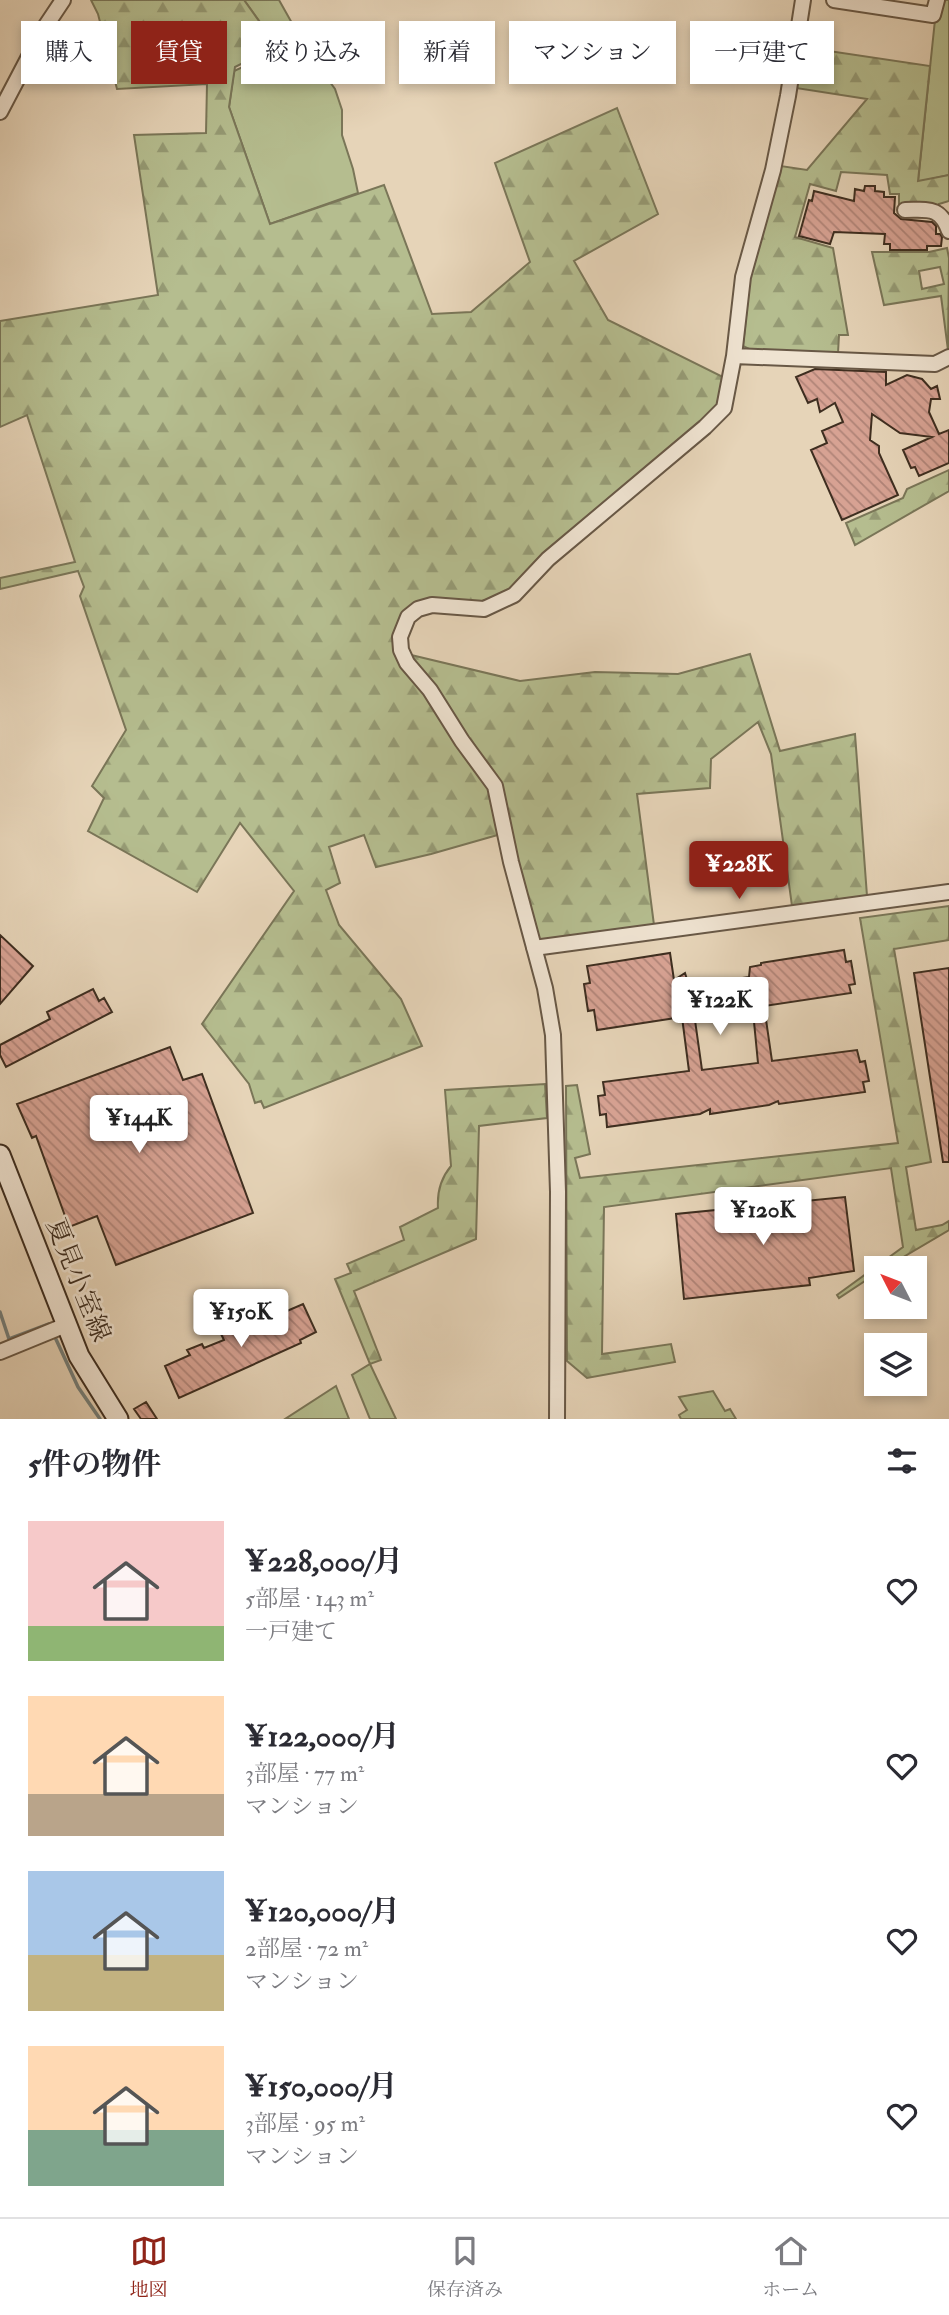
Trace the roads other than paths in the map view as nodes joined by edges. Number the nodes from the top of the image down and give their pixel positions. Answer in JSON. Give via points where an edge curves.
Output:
{"nodes":[{"id":1,"x":63,"y":0,"type":"edge"},
{"id":2,"x":803,"y":0,"type":"edge"},
{"id":3,"x":834,"y":0,"type":"edge"},
{"id":4,"x":937,"y":0,"type":"edge"},
{"id":5,"x":0,"y":112,"type":"edge"},
{"id":6,"x":905,"y":210,"type":"dead end"},
{"id":7,"x":949,"y":231,"type":"edge"},
{"id":8,"x":734,"y":356,"type":"junction"},
{"id":9,"x":949,"y":358,"type":"edge"},
{"id":10,"x":949,"y":892,"type":"edge"},
{"id":11,"x":534,"y":948,"type":"junction"},
{"id":12,"x":0,"y":1155,"type":"edge"},
{"id":13,"x":66,"y":1325,"type":"junction"},
{"id":14,"x":0,"y":1352,"type":"edge"},
{"id":15,"x":118,"y":1419,"type":"edge"},
{"id":16,"x":557,"y":1419,"type":"edge"}],
"edges":[{"from":1,"to":5,"type":"street"},
{"from":2,"to":8,"type":"street","via":[[773,170],[743,277]]},
{"from":3,"to":4,"type":"street","via":[[933,15]]},
{"from":6,"to":7,"type":"street","via":[[934,211]]},
{"from":8,"to":9,"type":"street","via":[[935,364]]},
{"from":8,"to":11,"type":"street","via":[[724,408],[548,559],[514,595],[484,609],[432,605],[418,609],[404,625],[401,650],[407,663],[495,786]]},
{"from":10,"to":11,"type":"street"},
{"from":11,"to":16,"type":"street","via":[[553,1035]]},
{"from":12,"to":13,"type":"main road","name":"夏見小室線"},
{"from":13,"to":14,"type":"street"},
{"from":13,"to":15,"type":"main road","name":"夏見小室線"}]}
